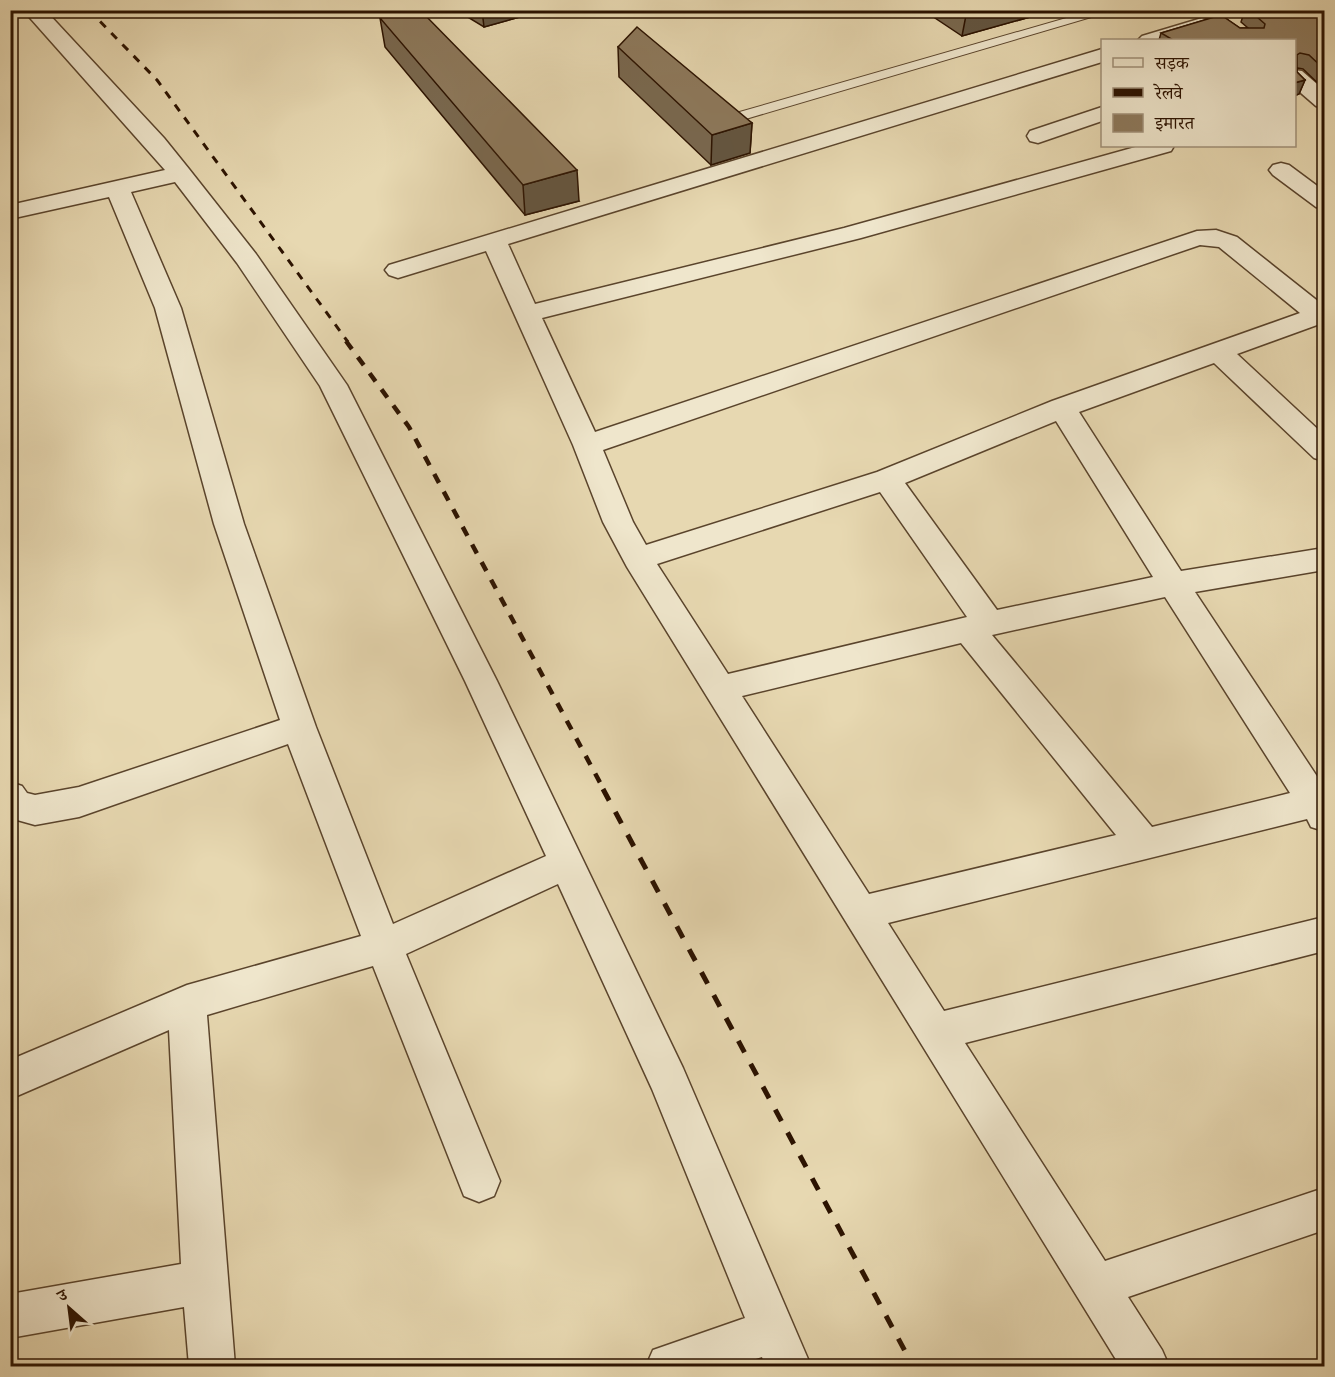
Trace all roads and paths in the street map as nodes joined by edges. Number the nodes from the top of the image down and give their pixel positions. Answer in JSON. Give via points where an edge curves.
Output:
{"nodes":[{"id":1,"x":33,"y":10,"type":"edge"},
{"id":2,"x":1109,"y":10,"type":"edge"},
{"id":3,"x":1217,"y":18,"type":"edge"},
{"id":4,"x":1152,"y":39,"type":"edge"},
{"id":5,"x":1101,"y":55,"type":"edge"},
{"id":6,"x":1296,"y":78,"type":"edge"},
{"id":7,"x":1324,"y":100,"type":"edge"},
{"id":8,"x":1296,"y":107,"type":"edge"},
{"id":9,"x":1101,"y":114,"type":"edge"},
{"id":10,"x":734,"y":118,"type":"edge"},
{"id":11,"x":1038,"y":136,"type":"dead end"},
{"id":12,"x":1159,"y":147,"type":"edge"},
{"id":13,"x":1281,"y":170,"type":"dead end"},
{"id":14,"x":181,"y":174,"type":"junction"},
{"id":15,"x":118,"y":189,"type":"junction"},
{"id":16,"x":1324,"y":202,"type":"edge"},
{"id":17,"x":10,"y":212,"type":"edge"},
{"id":18,"x":494,"y":242,"type":"junction"},
{"id":19,"x":398,"y":270,"type":"dead end"},
{"id":20,"x":526,"y":314,"type":"junction"},
{"id":21,"x":1322,"y":317,"type":"edge"},
{"id":22,"x":1218,"y":351,"type":"junction"},
{"id":23,"x":1062,"y":408,"type":"junction"},
{"id":24,"x":587,"y":444,"type":"junction"},
{"id":25,"x":1324,"y":451,"type":"edge"},
{"id":26,"x":887,"y":479,"type":"junction"},
{"id":27,"x":1324,"y":558,"type":"edge"},
{"id":28,"x":638,"y":559,"type":"junction"},
{"id":29,"x":1173,"y":584,"type":"junction"},
{"id":30,"x":979,"y":626,"type":"junction"},
{"id":31,"x":718,"y":689,"type":"junction"},
{"id":32,"x":299,"y":727,"type":"junction"},
{"id":33,"x":10,"y":796,"type":"edge"},
{"id":34,"x":1320,"y":809,"type":"edge"},
{"id":35,"x":1144,"y":843,"type":"junction"},
{"id":36,"x":567,"y":863,"type":"junction"},
{"id":37,"x":861,"y":913,"type":"junction"},
{"id":38,"x":1324,"y":934,"type":"edge"},
{"id":39,"x":384,"y":946,"type":"junction"},
{"id":40,"x":187,"y":1003,"type":"junction"},
{"id":41,"x":935,"y":1032,"type":"junction"},
{"id":42,"x":10,"y":1080,"type":"edge"},
{"id":43,"x":479,"y":1181,"type":"dead end"},
{"id":44,"x":1324,"y":1209,"type":"edge"},
{"id":45,"x":204,"y":1282,"type":"junction"},
{"id":46,"x":1094,"y":1287,"type":"junction"},
{"id":47,"x":10,"y":1316,"type":"edge"},
{"id":48,"x":780,"y":1349,"type":"edge"},
{"id":49,"x":212,"y":1366,"type":"edge"},
{"id":50,"x":669,"y":1366,"type":"edge"},
{"id":51,"x":1146,"y":1366,"type":"edge"}],
"edges":[{"from":1,"to":14,"type":"street"},
{"from":2,"to":10,"type":"lane"},
{"from":3,"to":4,"type":"street"},
{"from":5,"to":18,"type":"street"},
{"from":6,"to":7,"type":"street"},
{"from":7,"to":8,"type":"street"},
{"from":9,"to":11,"type":"street"},
{"from":12,"to":20,"type":"street","via":[[863,230]]},
{"from":13,"to":16,"type":"street"},
{"from":14,"to":15,"type":"street"},
{"from":14,"to":36,"type":"street","via":[[278,302],[333,385]]},
{"from":15,"to":17,"type":"street"},
{"from":15,"to":32,"type":"street","via":[[168,308],[229,524]]},
{"from":18,"to":19,"type":"street"},
{"from":18,"to":20,"type":"street"},
{"from":20,"to":24,"type":"street"},
{"from":21,"to":22,"type":"street"},
{"from":21,"to":24,"type":"street","via":[[1228,242],[1216,237],[1197,238]]},
{"from":22,"to":23,"type":"street"},
{"from":22,"to":25,"type":"street"},
{"from":23,"to":26,"type":"street"},
{"from":23,"to":29,"type":"street"},
{"from":24,"to":28,"type":"street","via":[[618,522]]},
{"from":26,"to":28,"type":"street"},
{"from":26,"to":30,"type":"street"},
{"from":27,"to":29,"type":"street"},
{"from":28,"to":31,"type":"street"},
{"from":29,"to":30,"type":"street"},
{"from":29,"to":34,"type":"street"},
{"from":30,"to":31,"type":"street"},
{"from":30,"to":35,"type":"street"},
{"from":31,"to":37,"type":"street"},
{"from":32,"to":33,"type":"street","via":[[79,802],[35,810],[15,805]]},
{"from":32,"to":39,"type":"street"},
{"from":34,"to":35,"type":"street"},
{"from":35,"to":37,"type":"street"},
{"from":36,"to":39,"type":"street"},
{"from":36,"to":48,"type":"street","via":[[669,1082]]},
{"from":37,"to":41,"type":"street"},
{"from":38,"to":41,"type":"street"},
{"from":39,"to":40,"type":"street"},
{"from":39,"to":43,"type":"street"},
{"from":40,"to":42,"type":"street"},
{"from":40,"to":45,"type":"street"},
{"from":41,"to":46,"type":"street"},
{"from":44,"to":46,"type":"street"},
{"from":45,"to":47,"type":"street"},
{"from":45,"to":49,"type":"street"},
{"from":46,"to":51,"type":"street"},
{"from":48,"to":50,"type":"street"}]}
